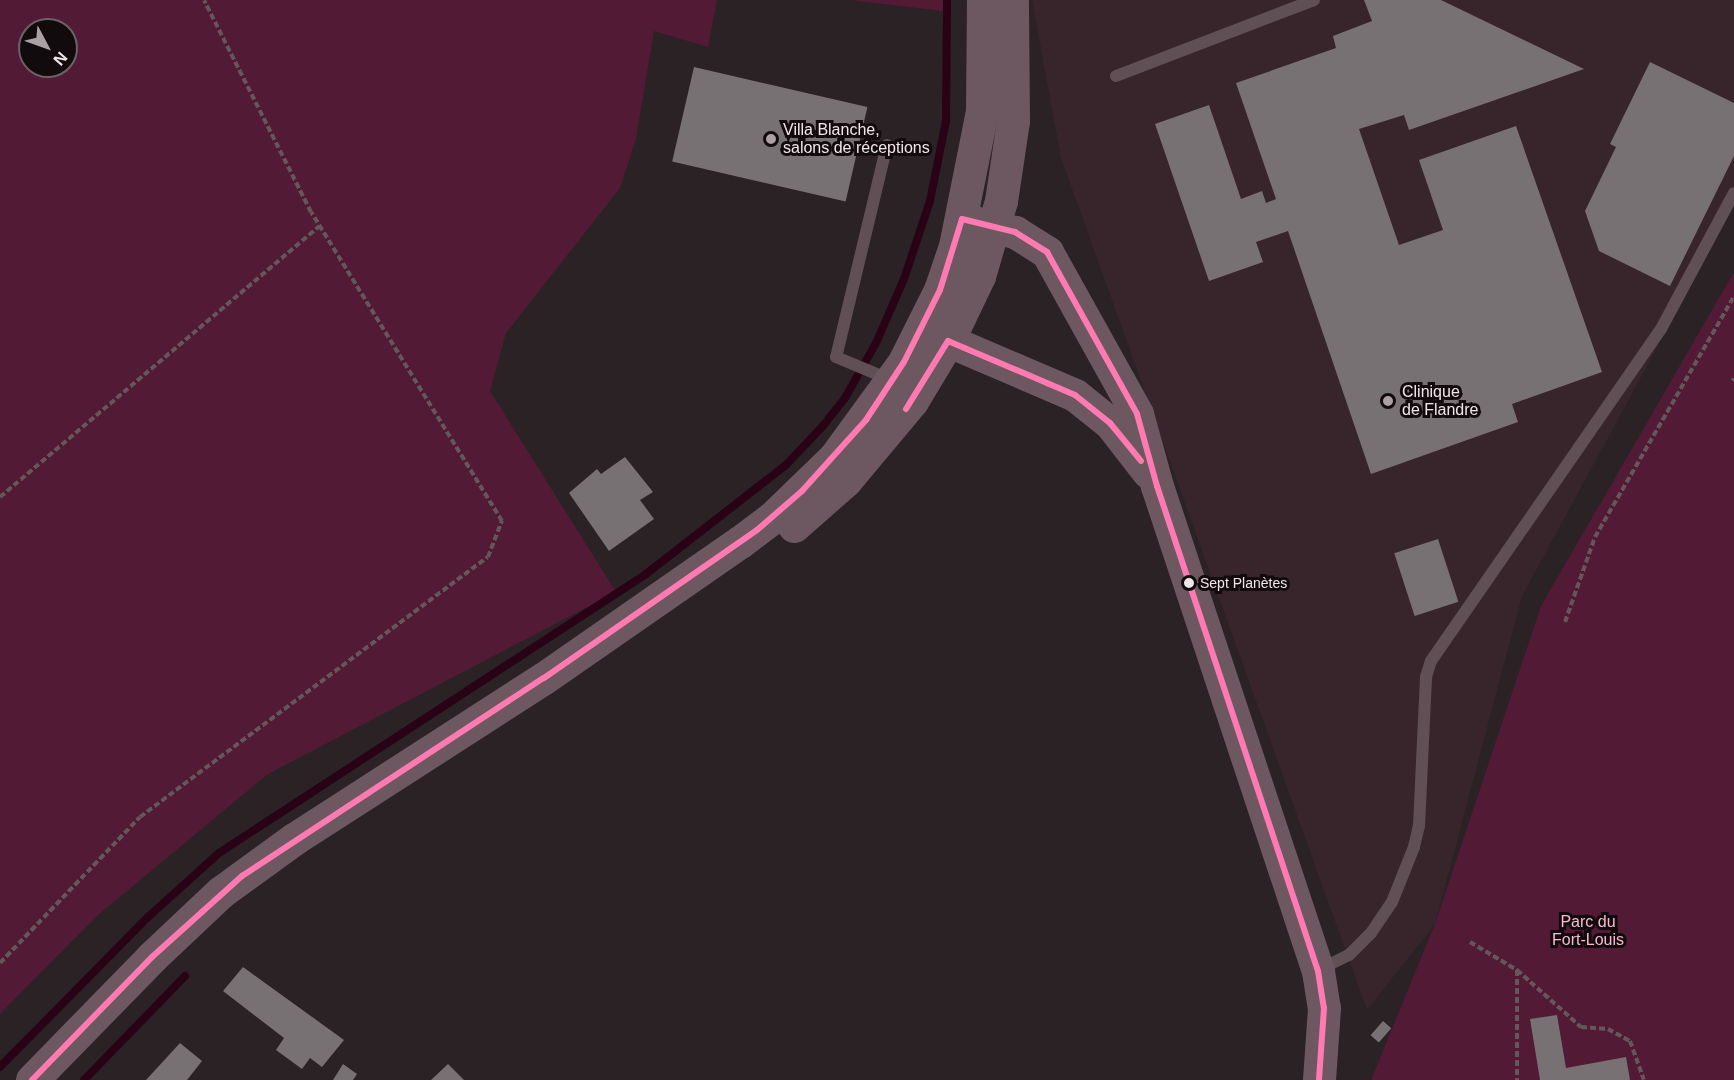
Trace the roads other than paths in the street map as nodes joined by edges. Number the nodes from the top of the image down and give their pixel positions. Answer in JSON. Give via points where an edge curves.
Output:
{"nodes":[{"id":1,"x":983,"y":0,"type":"edge"},
{"id":2,"x":1012,"y":0,"type":"edge"},
{"id":3,"x":1314,"y":0,"type":"edge"},
{"id":4,"x":1116,"y":76,"type":"dead end"},
{"id":5,"x":886,"y":145,"type":"dead end"},
{"id":6,"x":1734,"y":193,"type":"edge"},
{"id":7,"x":962,"y":219,"type":"junction"},
{"id":8,"x":995,"y":226,"type":"junction"},
{"id":9,"x":935,"y":335,"type":"junction"},
{"id":10,"x":883,"y":377,"type":"junction"},
{"id":11,"x":1157,"y":486,"type":"junction"},
{"id":12,"x":544,"y":678,"type":"junction"},
{"id":13,"x":1318,"y":971,"type":"junction"},
{"id":14,"x":32,"y":1080,"type":"edge"},
{"id":15,"x":1319,"y":1080,"type":"edge"}],
"edges":[{"from":1,"to":7,"type":"main road","via":[[982,111]]},
{"from":2,"to":8,"type":"main road","via":[[1013,121]]},
{"from":3,"to":4,"type":"lane"},
{"from":5,"to":10,"type":"lane","via":[[836,357]]},
{"from":6,"to":13,"type":"lane","via":[[1661,329],[1431,661],[1426,677],[1419,826],[1414,847],[1392,902],[1371,933],[1349,955]]},
{"from":7,"to":8,"type":"main road"},
{"from":7,"to":9,"type":"main road","via":[[940,290]]},
{"from":8,"to":9,"type":"main road","via":[[979,276]]},
{"from":8,"to":11,"type":"main road","via":[[1033,241],[1057,265],[1137,414]]},
{"from":9,"to":10,"type":"main road"},
{"from":9,"to":11,"type":"main road","via":[[1075,395],[1125,440]]},
{"from":9,"to":12,"type":"main road","via":[[897,421],[814,510],[733,568]]},
{"from":10,"to":12,"type":"main road","via":[[836,457],[771,519]]},
{"from":11,"to":13,"type":"main road"},
{"from":12,"to":14,"type":"main road","via":[[294,839],[221,892]]},
{"from":13,"to":15,"type":"main road","via":[[1324,1008]]}]}
